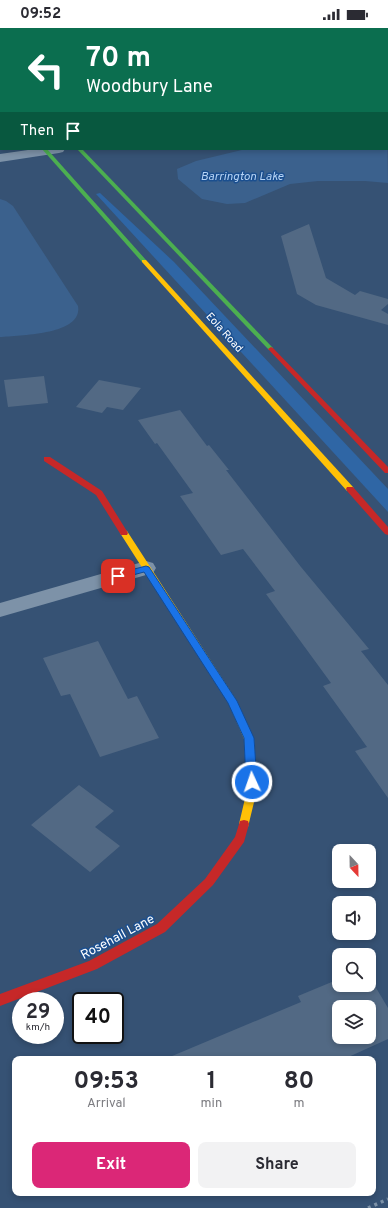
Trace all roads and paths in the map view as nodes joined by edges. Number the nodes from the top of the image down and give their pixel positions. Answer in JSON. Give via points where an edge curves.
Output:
{"nodes":[{"id":1,"x":45,"y":150,"type":"edge"},
{"id":2,"x":80,"y":150,"type":"edge"},
{"id":3,"x":0,"y":158,"type":"edge"},
{"id":4,"x":48,"y":459,"type":"dead end"},
{"id":5,"x":388,"y":471,"type":"edge"},
{"id":6,"x":388,"y":532,"type":"edge"},
{"id":7,"x":146,"y":568,"type":"junction"},
{"id":8,"x":0,"y":610,"type":"edge"},
{"id":9,"x":0,"y":1000,"type":"edge"},
{"id":10,"x":388,"y":1199,"type":"edge"},
{"id":11,"x":368,"y":1208,"type":"edge"}],
"edges":[{"from":1,"to":3,"type":"street"},
{"from":1,"to":6,"type":"street","name":"Eola Road"},
{"from":2,"to":5,"type":"street","name":"Eola Road"},
{"from":4,"to":7,"type":"street","name":"Rosehall Lane","via":[[99,493]]},
{"from":7,"to":8,"type":"street"},
{"from":7,"to":9,"type":"street","name":"Rosehall Lane","via":[[232,701],[249,738],[252,790],[240,839],[209,882],[161,928],[93,965]]},
{"from":10,"to":11,"type":"path"}]}
